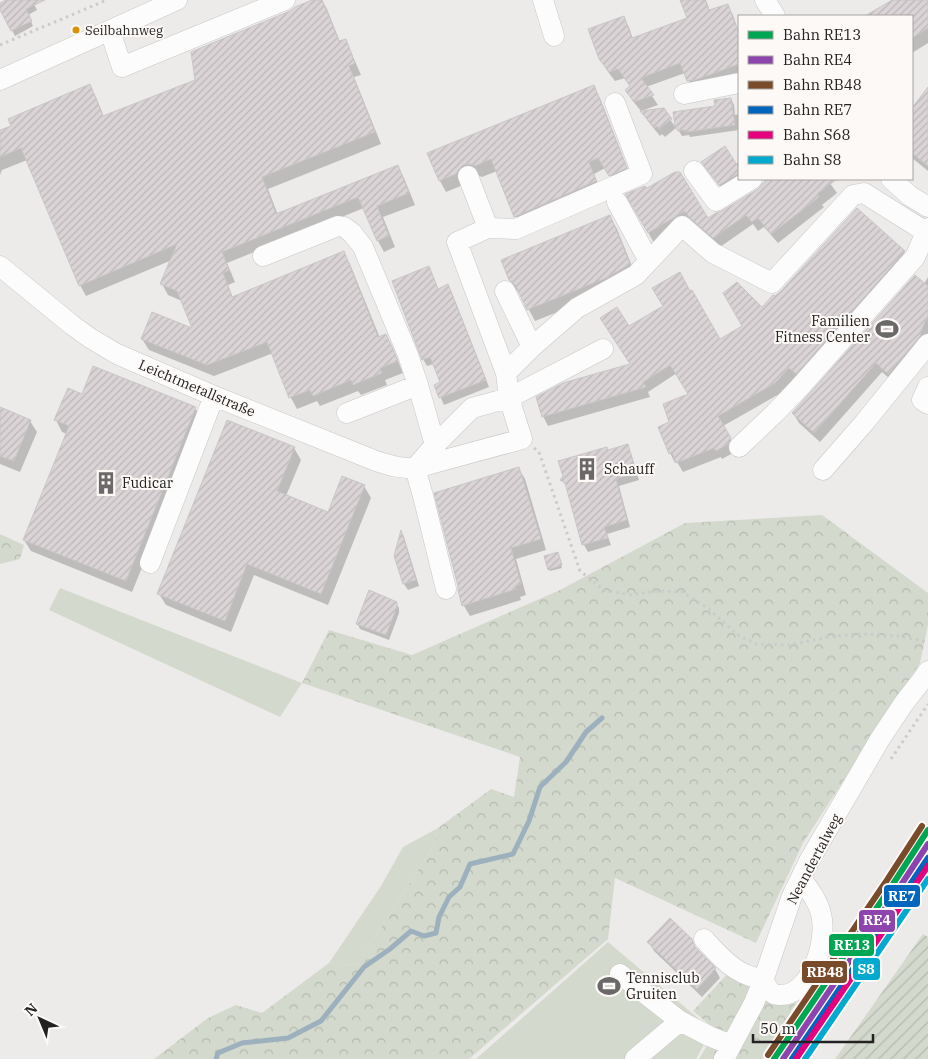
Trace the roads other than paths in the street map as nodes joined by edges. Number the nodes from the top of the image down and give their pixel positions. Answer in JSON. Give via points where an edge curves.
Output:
{"nodes":[{"id":1,"x":285,"y":0,"type":"edge"},
{"id":2,"x":543,"y":0,"type":"edge"},
{"id":3,"x":766,"y":0,"type":"edge"},
{"id":4,"x":175,"y":1,"type":"edge"},
{"id":5,"x":774,"y":15,"type":"edge"},
{"id":6,"x":110,"y":31,"type":"junction"},
{"id":7,"x":554,"y":36,"type":"dead end"},
{"id":8,"x":0,"y":80,"type":"edge"},
{"id":9,"x":738,"y":83,"type":"edge"},
{"id":10,"x":684,"y":94,"type":"dead end"},
{"id":11,"x":614,"y":104,"type":"dead end"},
{"id":12,"x":694,"y":171,"type":"dead end"},
{"id":13,"x":468,"y":176,"type":"dead end"},
{"id":14,"x":750,"y":180,"type":"edge"},
{"id":15,"x":892,"y":180,"type":"edge"},
{"id":16,"x":617,"y":202,"type":"dead end"},
{"id":17,"x":928,"y":207,"type":"edge"},
{"id":18,"x":488,"y":228,"type":"junction"},
{"id":19,"x":927,"y":230,"type":"edge"},
{"id":20,"x":263,"y":256,"type":"dead end"},
{"id":21,"x":649,"y":261,"type":"junction"},
{"id":22,"x":0,"y":266,"type":"edge"},
{"id":23,"x":505,"y":291,"type":"dead end"},
{"id":24,"x":928,"y":344,"type":"edge"},
{"id":25,"x":532,"y":347,"type":"junction"},
{"id":26,"x":603,"y":349,"type":"dead end"},
{"id":27,"x":506,"y":373,"type":"junction"},
{"id":28,"x":418,"y":385,"type":"junction"},
{"id":29,"x":928,"y":387,"type":"edge"},
{"id":30,"x":214,"y":396,"type":"junction"},
{"id":31,"x":509,"y":398,"type":"junction"},
{"id":32,"x":928,"y":404,"type":"edge"},
{"id":33,"x":347,"y":412,"type":"dead end"},
{"id":34,"x":435,"y":445,"type":"junction"},
{"id":35,"x":739,"y":447,"type":"dead end"},
{"id":36,"x":415,"y":468,"type":"junction"},
{"id":37,"x":823,"y":470,"type":"dead end"},
{"id":38,"x":150,"y":563,"type":"dead end"},
{"id":39,"x":446,"y":589,"type":"dead end"},
{"id":40,"x":928,"y":671,"type":"edge"},
{"id":41,"x":801,"y":878,"type":"junction"},
{"id":42,"x":704,"y":939,"type":"dead end"},
{"id":43,"x":620,"y":974,"type":"dead end"},
{"id":44,"x":764,"y":981,"type":"junction"},
{"id":45,"x":680,"y":1021,"type":"junction"},
{"id":46,"x":728,"y":1052,"type":"edge"},
{"id":47,"x":635,"y":1059,"type":"edge"}],
"edges":[{"from":1,"to":6,"type":"street","via":[[122,68]]},
{"from":2,"to":7,"type":"street"},
{"from":3,"to":5,"type":"street"},
{"from":4,"to":6,"type":"street"},
{"from":6,"to":8,"type":"street"},
{"from":9,"to":10,"type":"street"},
{"from":11,"to":18,"type":"street","via":[[642,174],[516,229]]},
{"from":12,"to":14,"type":"street","via":[[716,201]]},
{"from":13,"to":18,"type":"street"},
{"from":15,"to":17,"type":"street"},
{"from":16,"to":21,"type":"street"},
{"from":18,"to":27,"type":"street","via":[[457,242]]},
{"from":19,"to":21,"type":"street","via":[[864,193],[853,195],[772,283],[713,253],[682,226]]},
{"from":19,"to":35,"type":"street","via":[[915,257],[799,388]]},
{"from":20,"to":28,"type":"street","via":[[338,226],[344,227],[363,247]]},
{"from":21,"to":25,"type":"street","via":[[636,275],[577,308]]},
{"from":22,"to":30,"type":"street","name":"Leichtmetallstraße","via":[[106,348]]},
{"from":23,"to":25,"type":"street"},
{"from":24,"to":37,"type":"street"},
{"from":25,"to":27,"type":"street"},
{"from":26,"to":31,"type":"street"},
{"from":27,"to":31,"type":"street"},
{"from":28,"to":33,"type":"street"},
{"from":28,"to":34,"type":"street"},
{"from":29,"to":32,"type":"street","via":[[922,400]]},
{"from":30,"to":36,"type":"street","name":"Leichtmetallstraße","via":[[376,461]]},
{"from":30,"to":38,"type":"street"},
{"from":31,"to":34,"type":"street","via":[[472,408]]},
{"from":31,"to":36,"type":"street","name":"Leichtmetallstraße","via":[[522,439]]},
{"from":34,"to":36,"type":"street"},
{"from":36,"to":39,"type":"street"},
{"from":40,"to":41,"type":"street","name":"Neandertalweg","via":[[880,738]]},
{"from":41,"to":44,"type":"street","name":"Neandertalweg","via":[[785,914]]},
{"from":41,"to":44,"type":"street","via":[[822,915],[820,950],[810,973],[790,994],[776,996]]},
{"from":42,"to":44,"type":"street","via":[[740,972]]},
{"from":43,"to":45,"type":"street"},
{"from":44,"to":46,"type":"street","name":"Neandertalweg"},
{"from":45,"to":46,"type":"street","via":[[709,1036]]},
{"from":45,"to":47,"type":"street"}]}
